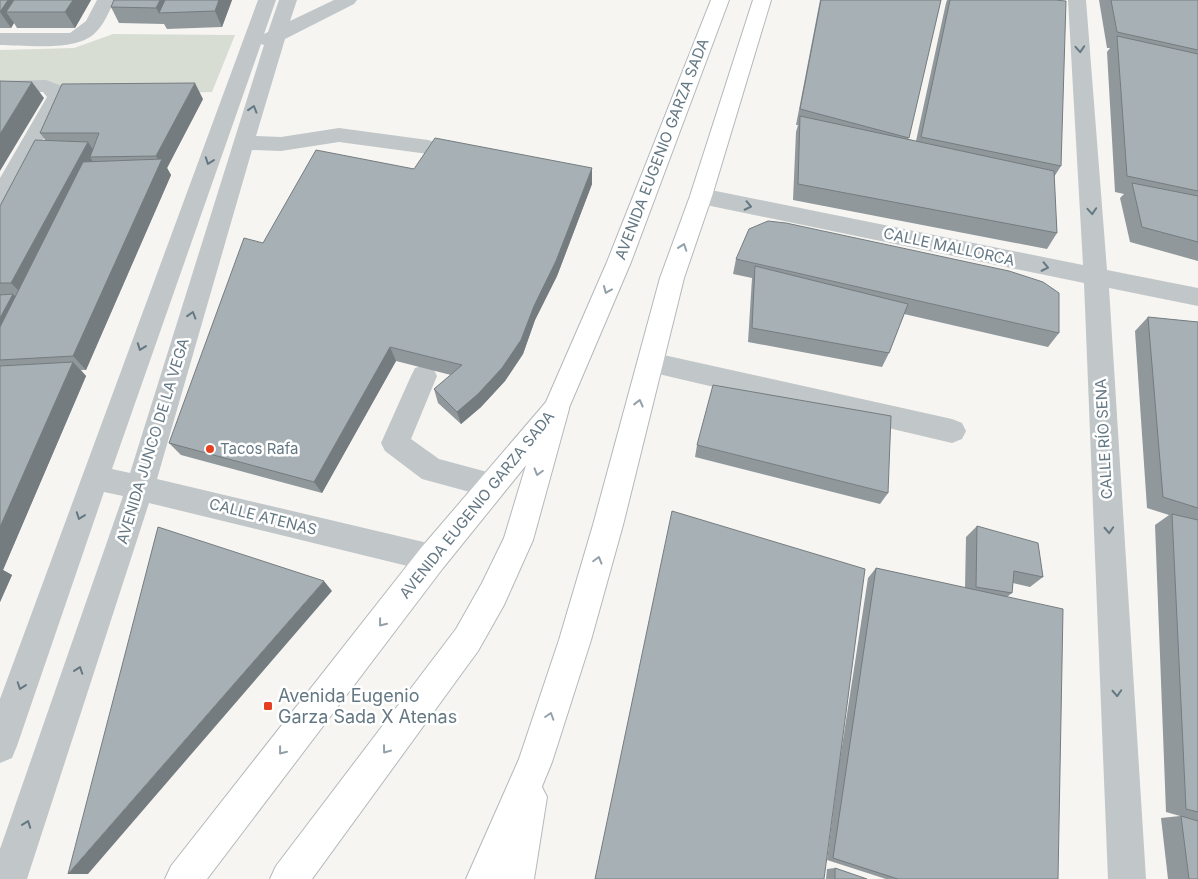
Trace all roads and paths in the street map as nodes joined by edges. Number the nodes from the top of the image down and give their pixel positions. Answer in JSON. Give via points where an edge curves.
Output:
{"nodes":[{"id":1,"x":106,"y":0,"type":"edge"},
{"id":2,"x":267,"y":0,"type":"edge"},
{"id":3,"x":288,"y":0,"type":"edge"},
{"id":4,"x":348,"y":0,"type":"edge"},
{"id":5,"x":720,"y":0,"type":"edge"},
{"id":6,"x":771,"y":0,"type":"edge"},
{"id":7,"x":1076,"y":0,"type":"edge"},
{"id":8,"x":759,"y":12,"type":"edge"},
{"id":9,"x":276,"y":36,"type":"junction"},
{"id":10,"x":0,"y":39,"type":"edge"},
{"id":11,"x":250,"y":48,"type":"junction"},
{"id":12,"x":0,"y":87,"type":"edge"},
{"id":13,"x":244,"y":143,"type":"junction"},
{"id":14,"x":428,"y":147,"type":"edge"},
{"id":15,"x":701,"y":196,"type":"junction"},
{"id":16,"x":0,"y":197,"type":"edge"},
{"id":17,"x":1096,"y":277,"type":"junction"},
{"id":18,"x":1198,"y":297,"type":"edge"},
{"id":19,"x":650,"y":362,"type":"junction"},
{"id":20,"x":424,"y":376,"type":"dead end"},
{"id":21,"x":556,"y":409,"type":"junction"},
{"id":22,"x":952,"y":431,"type":"dead end"},
{"id":23,"x":94,"y":477,"type":"junction"},
{"id":24,"x":492,"y":485,"type":"junction"},
{"id":25,"x":140,"y":487,"type":"junction"},
{"id":26,"x":432,"y":558,"type":"junction"},
{"id":27,"x":0,"y":746,"type":"edge"},
{"id":28,"x":535,"y":762,"type":"junction"},
{"id":29,"x":8,"y":879,"type":"edge"},
{"id":30,"x":184,"y":879,"type":"edge"},
{"id":31,"x":289,"y":879,"type":"edge"},
{"id":32,"x":485,"y":879,"type":"edge"},
{"id":33,"x":515,"y":879,"type":"edge"},
{"id":34,"x":1127,"y":879,"type":"edge"}],
"edges":[{"from":1,"to":10,"type":"street","via":[[90,30],[84,34],[69,39]]},
{"from":2,"to":11,"type":"street"},
{"from":3,"to":9,"type":"street","name":"AVENIDA JUNCO DE LA VEGA"},
{"from":4,"to":9,"type":"street"},
{"from":5,"to":21,"type":"main road","name":"AVENIDA EUGENIO GARZA SADA","one_way":true,"via":[[619,262]]},
{"from":6,"to":8,"type":"street"},
{"from":7,"to":17,"type":"street","name":"CALLE RÍO SENA","one_way":true},
{"from":8,"to":15,"type":"main road"},
{"from":9,"to":11,"type":"street"},
{"from":13,"to":9,"type":"street","name":"AVENIDA JUNCO DE LA VEGA","one_way":true},
{"from":11,"to":23,"type":"street","one_way":true},
{"from":12,"to":16,"type":"street","via":[[46,86],[55,90],[56,97]]},
{"from":13,"to":14,"type":"street","via":[[281,144],[339,135]]},
{"from":25,"to":13,"type":"street","name":"AVENIDA JUNCO DE LA VEGA","one_way":true},
{"from":15,"to":17,"type":"street","name":"CALLE MALLORCA","one_way":true},
{"from":19,"to":15,"type":"main road","one_way":true,"via":[[672,278]]},
{"from":17,"to":18,"type":"street","name":"CALLE MALLORCA"},
{"from":17,"to":34,"type":"street","name":"CALLE RÍO SENA","one_way":true},
{"from":19,"to":22,"type":"street"},
{"from":28,"to":19,"type":"main road","one_way":true,"via":[[575,640]]},
{"from":20,"to":24,"type":"street","via":[[395,443],[432,470]]},
{"from":21,"to":24,"type":"main road","name":"AVENIDA EUGENIO GARZA SADA"},
{"from":21,"to":31,"type":"main road","one_way":true,"via":[[518,540],[467,640]]},
{"from":23,"to":25,"type":"street","name":"CALLE ATENAS"},
{"from":23,"to":27,"type":"street","one_way":true},
{"from":24,"to":26,"type":"main road","name":"AVENIDA EUGENIO GARZA SADA"},
{"from":25,"to":26,"type":"street","name":"CALLE ATENAS"},
{"from":29,"to":25,"type":"street","name":"AVENIDA JUNCO DE LA VEGA","one_way":true},
{"from":26,"to":30,"type":"main road","name":"AVENIDA EUGENIO GARZA SADA","one_way":true},
{"from":28,"to":32,"type":"main road"},
{"from":28,"to":33,"type":"main road"}]}
